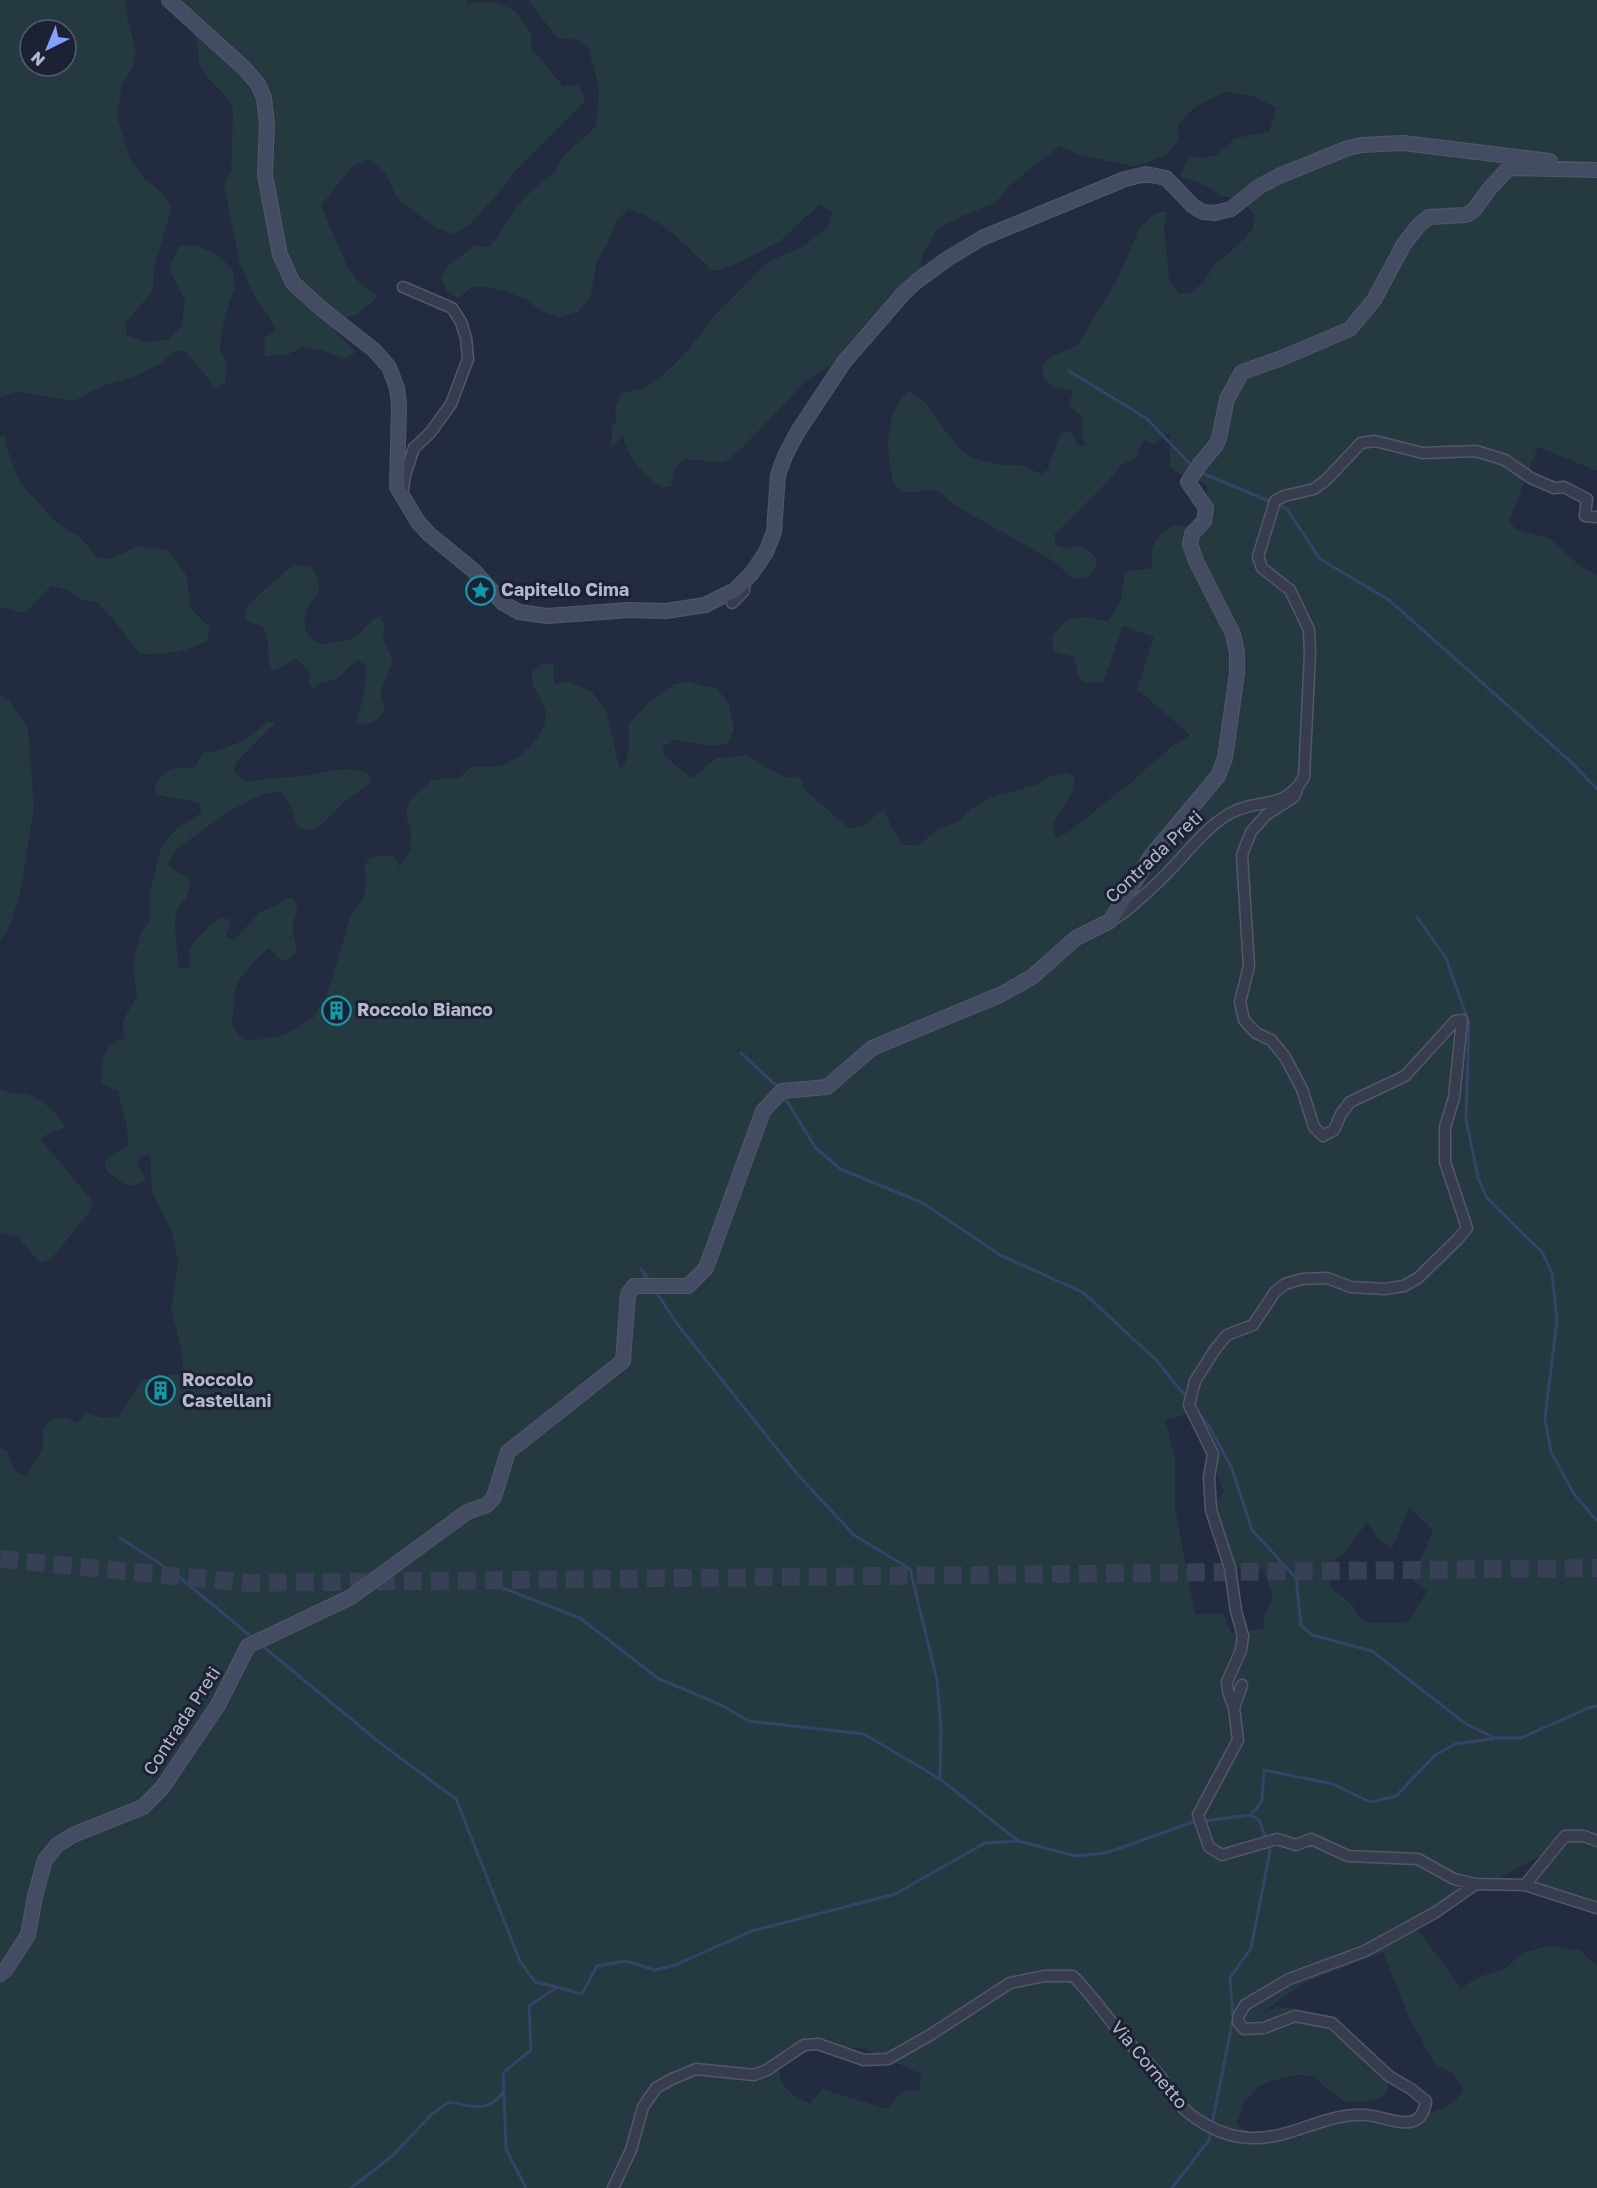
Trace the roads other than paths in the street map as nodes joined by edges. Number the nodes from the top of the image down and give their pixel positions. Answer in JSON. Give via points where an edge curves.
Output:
{"nodes":[{"id":1,"x":169,"y":0,"type":"edge"},
{"id":2,"x":1559,"y":168,"type":"junction"},
{"id":3,"x":1597,"y":170,"type":"edge"},
{"id":4,"x":402,"y":287,"type":"dead end"},
{"id":5,"x":402,"y":498,"type":"junction"},
{"id":6,"x":1597,"y":517,"type":"edge"},
{"id":7,"x":744,"y":581,"type":"junction"},
{"id":8,"x":732,"y":603,"type":"dead end"},
{"id":9,"x":1297,"y":789,"type":"junction"},
{"id":10,"x":1110,"y":921,"type":"junction"},
{"id":11,"x":1242,"y":1685,"type":"dead end"},
{"id":12,"x":1234,"y":1708,"type":"junction"},
{"id":13,"x":1597,"y":1841,"type":"edge"},
{"id":14,"x":1476,"y":1884,"type":"junction"},
{"id":15,"x":1525,"y":1885,"type":"junction"},
{"id":16,"x":1597,"y":1908,"type":"edge"},
{"id":17,"x":0,"y":1974,"type":"edge"},
{"id":18,"x":613,"y":2188,"type":"edge"}],
"edges":[{"from":1,"to":5,"type":"street","via":[[258,84],[267,123],[265,175],[280,255],[293,283],[389,367],[399,405],[397,487]]},
{"from":2,"to":3,"type":"street"},
{"from":2,"to":7,"type":"street","via":[[1554,161],[1392,142],[1362,144],[1279,176],[1220,213],[1198,209],[1166,178],[1146,174],[982,238],[917,281],[844,362],[785,456],[778,475],[771,543]]},
{"from":2,"to":10,"type":"street","via":[[1509,168],[1466,215],[1429,217],[1404,244],[1374,300],[1350,329],[1242,372],[1227,399],[1216,445],[1188,482],[1206,508],[1204,521],[1192,534],[1190,544],[1233,634],[1237,653],[1225,758],[1218,776],[1151,856]]},
{"from":4,"to":5,"type":"street","via":[[452,308],[461,322],[468,359],[451,404],[414,448]]},
{"from":5,"to":7,"type":"street","via":[[429,534],[473,570],[503,603],[519,612],[547,616],[680,610],[716,601]]},
{"from":6,"to":9,"type":"street","via":[[1586,516],[1587,499],[1564,487],[1554,488],[1531,478],[1505,460],[1476,451],[1423,453],[1375,441],[1361,443],[1314,489],[1284,496],[1274,506],[1258,557],[1262,568],[1290,590],[1309,630],[1304,777]]},
{"from":7,"to":8,"type":"street","via":[[744,591]]},
{"from":9,"to":10,"type":"street","name":"Contrada Preti","via":[[1280,801],[1230,813],[1122,916]]},
{"from":9,"to":12,"type":"street","via":[[1294,797],[1266,815],[1251,832],[1242,855],[1249,966],[1240,1002],[1244,1020],[1271,1040],[1285,1057],[1302,1089],[1314,1127],[1323,1136],[1334,1130],[1350,1102],[1405,1076],[1455,1021],[1462,1020],[1454,1098],[1445,1127],[1445,1162],[1467,1228],[1418,1278],[1404,1286],[1351,1287],[1328,1278],[1285,1284],[1253,1325],[1227,1335],[1195,1381],[1189,1405],[1213,1454],[1209,1477],[1212,1510],[1230,1568],[1243,1636],[1227,1682]]},
{"from":10,"to":17,"type":"street","name":"Contrada Preti","via":[[1076,938],[1032,977],[872,1048],[827,1087],[780,1094],[763,1111],[706,1268],[688,1286],[634,1286],[628,1294],[623,1360],[508,1452],[494,1497],[487,1505],[467,1512],[351,1598],[248,1646],[218,1706],[162,1788],[143,1806],[73,1835],[57,1845],[45,1860],[28,1935]]},
{"from":11,"to":12,"type":"street"},
{"from":12,"to":14,"type":"street","via":[[1238,1740],[1198,1815],[1209,1847],[1222,1855],[1277,1839],[1296,1845],[1311,1839],[1348,1856],[1418,1859],[1454,1879]]},
{"from":13,"to":15,"type":"street","via":[[1565,1836]]},
{"from":14,"to":15,"type":"street"},
{"from":14,"to":18,"type":"street","name":"Via Cornetto","via":[[1436,1912],[1365,1951],[1289,1979],[1245,2005],[1239,2015],[1238,2022],[1244,2029],[1264,2028],[1295,2016],[1332,2023],[1389,2076],[1426,2102],[1418,2119],[1405,2122],[1367,2115],[1336,2117],[1273,2137],[1249,2139],[1218,2131],[1205,2125],[1172,2096],[1162,2078],[1073,1976],[1044,1976],[1010,1983],[888,2060],[864,2060],[818,2044],[804,2045],[754,2075],[696,2069],[672,2079],[656,2088],[643,2107],[631,2151]]},
{"from":15,"to":16,"type":"street"}]}
